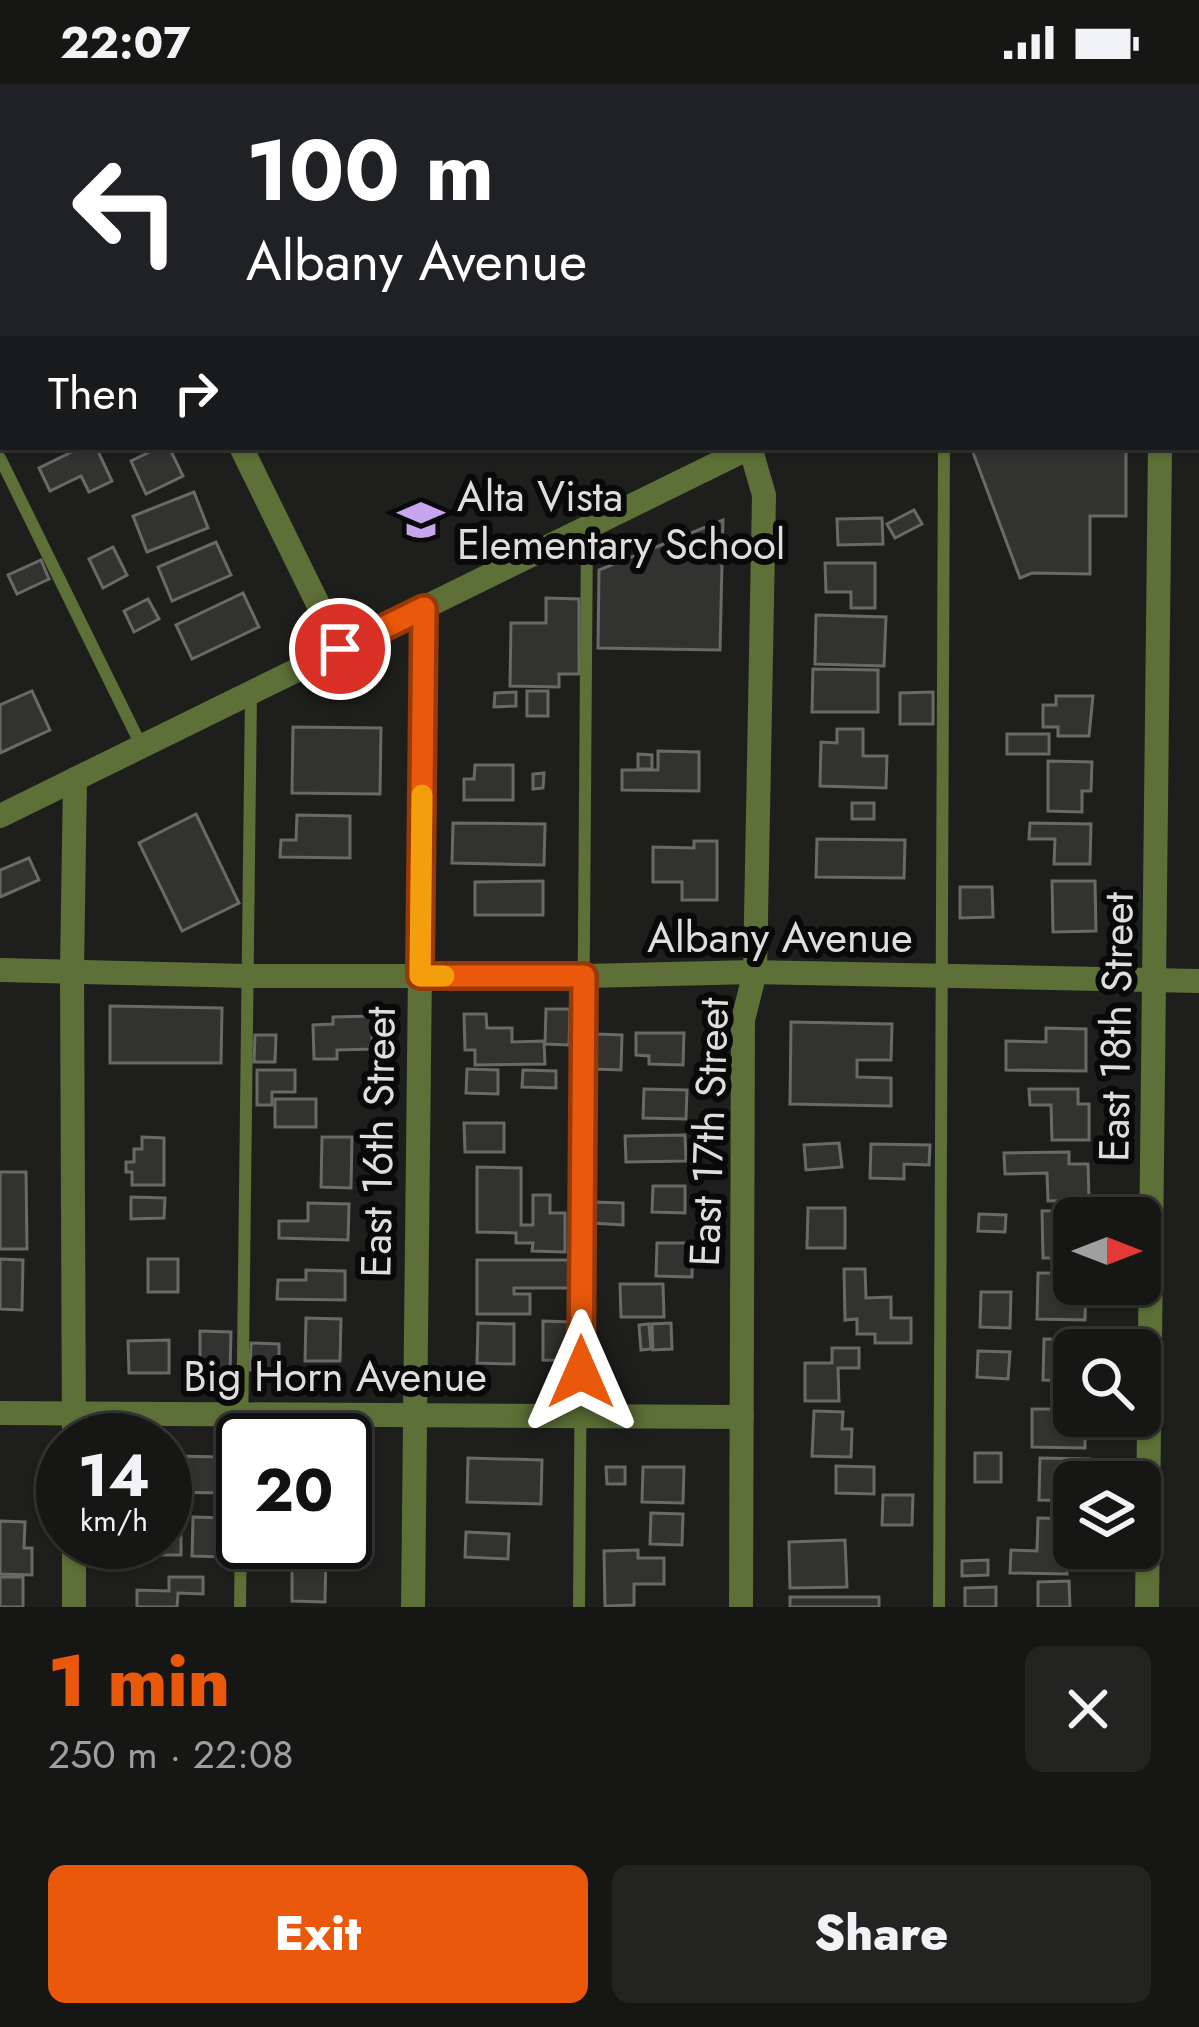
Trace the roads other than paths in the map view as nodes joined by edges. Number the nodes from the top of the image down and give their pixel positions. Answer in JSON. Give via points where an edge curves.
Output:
{"nodes":[{"id":1,"x":242,"y":450,"type":"edge"},
{"id":2,"x":745,"y":450,"type":"edge"},
{"id":3,"x":752,"y":450,"type":"edge"},
{"id":4,"x":944,"y":450,"type":"edge"},
{"id":5,"x":1160,"y":450,"type":"edge"},
{"id":6,"x":0,"y":458,"type":"edge"},
{"id":7,"x":587,"y":527,"type":"junction"},
{"id":8,"x":424,"y":608,"type":"junction"},
{"id":9,"x":340,"y":649,"type":"junction"},
{"id":10,"x":251,"y":693,"type":"junction"},
{"id":11,"x":141,"y":745,"type":"junction"},
{"id":12,"x":75,"y":779,"type":"junction"},
{"id":13,"x":0,"y":816,"type":"edge"},
{"id":14,"x":0,"y":970,"type":"edge"},
{"id":15,"x":71,"y":970,"type":"junction"},
{"id":16,"x":755,"y":972,"type":"junction"},
{"id":17,"x":248,"y":976,"type":"junction"},
{"id":18,"x":420,"y":976,"type":"junction"},
{"id":19,"x":584,"y":976,"type":"junction"},
{"id":20,"x":942,"y":976,"type":"junction"},
{"id":21,"x":1156,"y":980,"type":"junction"},
{"id":22,"x":1199,"y":981,"type":"edge"},
{"id":23,"x":0,"y":1413,"type":"edge"},
{"id":24,"x":36,"y":1413,"type":"edge"},
{"id":25,"x":74,"y":1413,"type":"edge"},
{"id":26,"x":242,"y":1413,"type":"edge"},
{"id":27,"x":372,"y":1415,"type":"edge"},
{"id":28,"x":412,"y":1415,"type":"junction"},
{"id":29,"x":581,"y":1416,"type":"junction"},
{"id":30,"x":742,"y":1417,"type":"junction"},
{"id":31,"x":74,"y":1569,"type":"edge"},
{"id":32,"x":240,"y":1569,"type":"edge"},
{"id":33,"x":74,"y":1607,"type":"edge"},
{"id":34,"x":240,"y":1607,"type":"edge"},
{"id":35,"x":412,"y":1607,"type":"edge"},
{"id":36,"x":579,"y":1607,"type":"edge"},
{"id":37,"x":741,"y":1607,"type":"edge"},
{"id":38,"x":939,"y":1607,"type":"edge"},
{"id":39,"x":1147,"y":1607,"type":"edge"}],
"edges":[{"from":1,"to":9,"type":"street"},
{"from":2,"to":7,"type":"street"},
{"from":3,"to":16,"type":"street","name":"East 17th Street","via":[[764,495]]},
{"from":4,"to":20,"type":"lane"},
{"from":5,"to":21,"type":"street","name":"East 18th Street"},
{"from":6,"to":11,"type":"lane"},
{"from":7,"to":8,"type":"street"},
{"from":7,"to":19,"type":"lane"},
{"from":8,"to":9,"type":"street"},
{"from":8,"to":18,"type":"street","name":"East 16th Street"},
{"from":9,"to":10,"type":"street"},
{"from":10,"to":11,"type":"street"},
{"from":10,"to":17,"type":"lane"},
{"from":11,"to":12,"type":"street"},
{"from":12,"to":13,"type":"street"},
{"from":12,"to":15,"type":"street"},
{"from":14,"to":15,"type":"street","name":"Albany Avenue"},
{"from":15,"to":17,"type":"street","name":"Albany Avenue"},
{"from":15,"to":25,"type":"street"},
{"from":16,"to":19,"type":"street","name":"Albany Avenue"},
{"from":16,"to":20,"type":"street","name":"Albany Avenue"},
{"from":16,"to":30,"type":"street","name":"East 17th Street","via":[[743,1020]]},
{"from":17,"to":18,"type":"street","name":"Albany Avenue"},
{"from":17,"to":26,"type":"lane"},
{"from":18,"to":19,"type":"street","name":"Albany Avenue"},
{"from":18,"to":28,"type":"street","name":"East 16th Street"},
{"from":19,"to":29,"type":"lane"},
{"from":20,"to":21,"type":"street","name":"Albany Avenue"},
{"from":20,"to":38,"type":"lane"},
{"from":21,"to":22,"type":"street","name":"Albany Avenue"},
{"from":21,"to":39,"type":"street","name":"East 18th Street"},
{"from":23,"to":24,"type":"street","name":"Big Horn Avenue"},
{"from":27,"to":28,"type":"street","name":"Big Horn Avenue"},
{"from":28,"to":29,"type":"street","name":"Big Horn Avenue"},
{"from":28,"to":35,"type":"street","name":"East 16th Street"},
{"from":29,"to":30,"type":"street","name":"Big Horn Avenue"},
{"from":29,"to":36,"type":"lane"},
{"from":30,"to":37,"type":"street","name":"East 17th Street"},
{"from":31,"to":33,"type":"street"},
{"from":32,"to":34,"type":"lane"}]}
